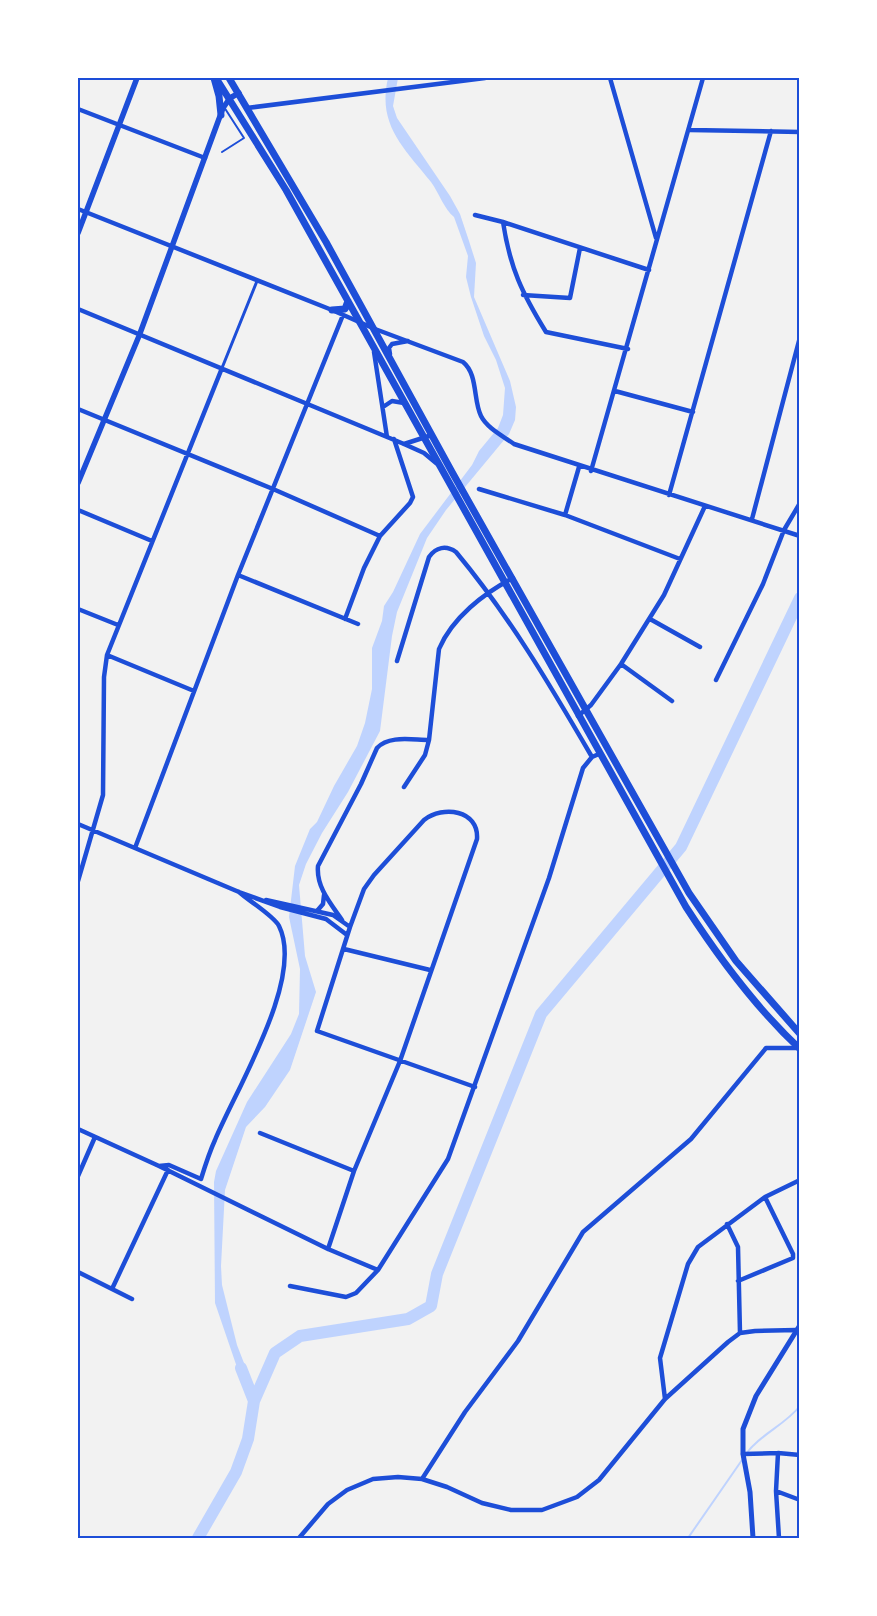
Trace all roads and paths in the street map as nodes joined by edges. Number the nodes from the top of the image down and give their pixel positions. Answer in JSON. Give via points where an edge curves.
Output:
{"nodes":[{"id":1,"x":137,"y":78,"type":"edge"},
{"id":2,"x":215,"y":78,"type":"edge"},
{"id":3,"x":229,"y":78,"type":"edge"},
{"id":4,"x":485,"y":78,"type":"edge"},
{"id":5,"x":610,"y":78,"type":"edge"},
{"id":6,"x":703,"y":78,"type":"edge"},
{"id":7,"x":239,"y":93,"type":"junction"},
{"id":8,"x":230,"y":98,"type":"junction"},
{"id":9,"x":224,"y":106,"type":"junction"},
{"id":10,"x":247,"y":108,"type":"junction"},
{"id":11,"x":78,"y":109,"type":"edge"},
{"id":12,"x":221,"y":115,"type":"junction"},
{"id":13,"x":118,"y":126,"type":"junction"},
{"id":14,"x":690,"y":130,"type":"junction"},
{"id":15,"x":772,"y":131,"type":"junction"},
{"id":16,"x":800,"y":132,"type":"edge"},
{"id":17,"x":222,"y":152,"type":"dead end"},
{"id":18,"x":205,"y":158,"type":"junction"},
{"id":19,"x":78,"y":209,"type":"edge"},
{"id":20,"x":86,"y":212,"type":"junction"},
{"id":21,"x":476,"y":215,"type":"dead end"},
{"id":22,"x":503,"y":222,"type":"junction"},
{"id":23,"x":78,"y":233,"type":"edge"},
{"id":24,"x":656,"y":239,"type":"junction"},
{"id":25,"x":173,"y":246,"type":"junction"},
{"id":26,"x":580,"y":248,"type":"junction"},
{"id":27,"x":649,"y":270,"type":"junction"},
{"id":28,"x":257,"y":281,"type":"junction"},
{"id":29,"x":523,"y":295,"type":"junction"},
{"id":30,"x":348,"y":301,"type":"junction"},
{"id":31,"x":78,"y":309,"type":"edge"},
{"id":32,"x":332,"y":310,"type":"junction"},
{"id":33,"x":343,"y":315,"type":"junction"},
{"id":34,"x":361,"y":323,"type":"junction"},
{"id":35,"x":374,"y":329,"type":"junction"},
{"id":36,"x":140,"y":336,"type":"junction"},
{"id":37,"x":800,"y":337,"type":"edge"},
{"id":38,"x":409,"y":341,"type":"junction"},
{"id":39,"x":373,"y":345,"type":"junction"},
{"id":40,"x":628,"y":349,"type":"junction"},
{"id":41,"x":391,"y":360,"type":"junction"},
{"id":42,"x":222,"y":368,"type":"junction"},
{"id":43,"x":615,"y":392,"type":"junction"},
{"id":44,"x":406,"y":404,"type":"junction"},
{"id":45,"x":308,"y":405,"type":"junction"},
{"id":46,"x":383,"y":407,"type":"junction"},
{"id":47,"x":78,"y":409,"type":"edge"},
{"id":48,"x":693,"y":412,"type":"junction"},
{"id":49,"x":105,"y":420,"type":"junction"},
{"id":50,"x":387,"y":436,"type":"junction"},
{"id":51,"x":429,"y":436,"type":"junction"},
{"id":52,"x":394,"y":440,"type":"junction"},
{"id":53,"x":404,"y":444,"type":"junction"},
{"id":54,"x":187,"y":454,"type":"junction"},
{"id":55,"x":579,"y":467,"type":"junction"},
{"id":56,"x":591,"y":470,"type":"junction"},
{"id":57,"x":443,"y":471,"type":"junction"},
{"id":58,"x":78,"y":483,"type":"edge"},
{"id":59,"x":273,"y":489,"type":"junction"},
{"id":60,"x":479,"y":489,"type":"dead end"},
{"id":61,"x":669,"y":495,"type":"junction"},
{"id":62,"x":800,"y":503,"type":"edge"},
{"id":63,"x":705,"y":506,"type":"junction"},
{"id":64,"x":78,"y":510,"type":"edge"},
{"id":65,"x":565,"y":515,"type":"junction"},
{"id":66,"x":752,"y":519,"type":"junction"},
{"id":67,"x":784,"y":530,"type":"junction"},
{"id":68,"x":380,"y":536,"type":"junction"},
{"id":69,"x":800,"y":536,"type":"edge"},
{"id":70,"x":152,"y":541,"type":"junction"},
{"id":71,"x":680,"y":559,"type":"junction"},
{"id":72,"x":238,"y":576,"type":"junction"},
{"id":73,"x":513,"y":578,"type":"junction"},
{"id":74,"x":504,"y":582,"type":"junction"},
{"id":75,"x":489,"y":592,"type":"junction"},
{"id":76,"x":78,"y":609,"type":"edge"},
{"id":77,"x":345,"y":619,"type":"junction"},
{"id":78,"x":650,"y":619,"type":"junction"},
{"id":79,"x":358,"y":624,"type":"dead end"},
{"id":80,"x":118,"y":625,"type":"junction"},
{"id":81,"x":700,"y":647,"type":"dead end"},
{"id":82,"x":107,"y":654,"type":"junction"},
{"id":83,"x":397,"y":661,"type":"dead end"},
{"id":84,"x":621,"y":664,"type":"junction"},
{"id":85,"x":716,"y":680,"type":"dead end"},
{"id":86,"x":194,"y":691,"type":"junction"},
{"id":87,"x":672,"y":701,"type":"dead end"},
{"id":88,"x":586,"y":710,"type":"junction"},
{"id":89,"x":578,"y":716,"type":"junction"},
{"id":90,"x":429,"y":740,"type":"junction"},
{"id":91,"x":608,"y":749,"type":"junction"},
{"id":92,"x":596,"y":756,"type":"junction"},
{"id":93,"x":404,"y":787,"type":"dead end"},
{"id":94,"x":78,"y":824,"type":"edge"},
{"id":95,"x":93,"y":831,"type":"junction"},
{"id":96,"x":135,"y":848,"type":"junction"},
{"id":97,"x":78,"y":881,"type":"edge"},
{"id":98,"x":239,"y":892,"type":"junction"},
{"id":99,"x":324,"y":893,"type":"junction"},
{"id":100,"x":317,"y":911,"type":"junction"},
{"id":101,"x":310,"y":912,"type":"junction"},
{"id":102,"x":342,"y":920,"type":"junction"},
{"id":103,"x":350,"y":927,"type":"junction"},
{"id":104,"x":347,"y":935,"type":"junction"},
{"id":105,"x":344,"y":949,"type":"junction"},
{"id":106,"x":430,"y":970,"type":"junction"},
{"id":107,"x":800,"y":1034,"type":"edge"},
{"id":108,"x":799,"y":1047,"type":"edge"},
{"id":109,"x":400,"y":1061,"type":"junction"},
{"id":110,"x":475,"y":1087,"type":"junction"},
{"id":111,"x":78,"y":1129,"type":"edge"},
{"id":112,"x":260,"y":1133,"type":"dead end"},
{"id":113,"x":95,"y":1137,"type":"junction"},
{"id":114,"x":159,"y":1166,"type":"junction"},
{"id":115,"x":168,"y":1170,"type":"junction"},
{"id":116,"x":354,"y":1171,"type":"junction"},
{"id":117,"x":78,"y":1176,"type":"edge"},
{"id":118,"x":800,"y":1180,"type":"edge"},
{"id":119,"x":765,"y":1197,"type":"junction"},
{"id":120,"x":727,"y":1224,"type":"junction"},
{"id":121,"x":328,"y":1249,"type":"junction"},
{"id":122,"x":378,"y":1270,"type":"junction"},
{"id":123,"x":78,"y":1272,"type":"edge"},
{"id":124,"x":738,"y":1281,"type":"junction"},
{"id":125,"x":290,"y":1286,"type":"dead end"},
{"id":126,"x":112,"y":1289,"type":"junction"},
{"id":127,"x":132,"y":1299,"type":"dead end"},
{"id":128,"x":798,"y":1329,"type":"edge"},
{"id":129,"x":740,"y":1334,"type":"junction"},
{"id":130,"x":665,"y":1399,"type":"junction"},
{"id":131,"x":778,"y":1453,"type":"junction"},
{"id":132,"x":743,"y":1454,"type":"junction"},
{"id":133,"x":800,"y":1455,"type":"edge"},
{"id":134,"x":422,"y":1479,"type":"junction"},
{"id":135,"x":776,"y":1491,"type":"junction"},
{"id":136,"x":800,"y":1500,"type":"edge"},
{"id":137,"x":299,"y":1538,"type":"edge"},
{"id":138,"x":753,"y":1538,"type":"edge"},
{"id":139,"x":779,"y":1538,"type":"edge"}],
"edges":[{"from":1,"to":13,"type":"main road"},
{"from":2,"to":8,"type":"highway"},
{"from":2,"to":12,"type":"highway"},
{"from":3,"to":7,"type":"highway"},
{"from":4,"to":10,"type":"street"},
{"from":5,"to":24,"type":"street"},
{"from":6,"to":14,"type":"street"},
{"from":7,"to":8,"type":"main road"},
{"from":7,"to":10,"type":"highway"},
{"from":8,"to":9,"type":"main road"},
{"from":8,"to":30,"type":"highway"},
{"from":9,"to":12,"type":"main road"},
{"from":9,"to":17,"type":"lane","via":[[244,138]]},
{"from":10,"to":35,"type":"highway"},
{"from":11,"to":13,"type":"street"},
{"from":12,"to":18,"type":"main road"},
{"from":13,"to":18,"type":"street"},
{"from":13,"to":20,"type":"main road"},
{"from":14,"to":15,"type":"street"},
{"from":14,"to":24,"type":"street"},
{"from":15,"to":16,"type":"street"},
{"from":15,"to":48,"type":"street"},
{"from":18,"to":25,"type":"main road"},
{"from":19,"to":20,"type":"street"},
{"from":20,"to":23,"type":"main road"},
{"from":20,"to":25,"type":"street"},
{"from":21,"to":22,"type":"street"},
{"from":22,"to":26,"type":"street"},
{"from":22,"to":29,"type":"street","via":[[510,259]]},
{"from":24,"to":27,"type":"street"},
{"from":25,"to":28,"type":"street"},
{"from":25,"to":36,"type":"main road"},
{"from":26,"to":27,"type":"street"},
{"from":26,"to":29,"type":"street","via":[[570,298]]},
{"from":27,"to":40,"type":"street"},
{"from":28,"to":32,"type":"street"},
{"from":28,"to":42,"type":"street"},
{"from":29,"to":40,"type":"street","via":[[546,332]]},
{"from":30,"to":32,"type":"highway","via":[[345,309]]},
{"from":30,"to":34,"type":"highway"},
{"from":31,"to":36,"type":"street"},
{"from":32,"to":33,"type":"street"},
{"from":33,"to":34,"type":"street"},
{"from":33,"to":45,"type":"street"},
{"from":34,"to":35,"type":"street"},
{"from":34,"to":39,"type":"highway"},
{"from":35,"to":38,"type":"street"},
{"from":35,"to":41,"type":"highway"},
{"from":36,"to":42,"type":"street"},
{"from":36,"to":49,"type":"main road"},
{"from":37,"to":66,"type":"street"},
{"from":38,"to":41,"type":"street","via":[[392,344],[389,348]]},
{"from":38,"to":55,"type":"street","via":[[451,356],[468,366],[479,412],[488,424],[514,444]]},
{"from":39,"to":44,"type":"highway"},
{"from":39,"to":46,"type":"street"},
{"from":40,"to":43,"type":"street"},
{"from":41,"to":51,"type":"highway"},
{"from":42,"to":45,"type":"street"},
{"from":42,"to":54,"type":"street"},
{"from":43,"to":48,"type":"street"},
{"from":43,"to":56,"type":"street"},
{"from":44,"to":46,"type":"street","via":[[392,401]]},
{"from":44,"to":51,"type":"highway"},
{"from":45,"to":50,"type":"street"},
{"from":45,"to":59,"type":"street"},
{"from":46,"to":50,"type":"street"},
{"from":47,"to":49,"type":"street"},
{"from":48,"to":61,"type":"street"},
{"from":49,"to":54,"type":"street"},
{"from":49,"to":58,"type":"main road"},
{"from":50,"to":52,"type":"street"},
{"from":51,"to":53,"type":"street"},
{"from":51,"to":57,"type":"highway"},
{"from":51,"to":73,"type":"highway"},
{"from":52,"to":53,"type":"street"},
{"from":52,"to":68,"type":"street","via":[[413,497]]},
{"from":53,"to":57,"type":"street","via":[[424,453]]},
{"from":54,"to":59,"type":"street"},
{"from":54,"to":70,"type":"street"},
{"from":55,"to":56,"type":"street"},
{"from":55,"to":65,"type":"street"},
{"from":56,"to":61,"type":"street"},
{"from":57,"to":74,"type":"highway"},
{"from":59,"to":68,"type":"street"},
{"from":59,"to":72,"type":"street"},
{"from":60,"to":65,"type":"street"},
{"from":61,"to":63,"type":"street"},
{"from":62,"to":67,"type":"street"},
{"from":63,"to":66,"type":"street"},
{"from":63,"to":71,"type":"street"},
{"from":64,"to":70,"type":"street"},
{"from":65,"to":71,"type":"street"},
{"from":66,"to":67,"type":"street"},
{"from":67,"to":69,"type":"street"},
{"from":67,"to":85,"type":"street","via":[[763,584]]},
{"from":68,"to":77,"type":"street"},
{"from":70,"to":80,"type":"street"},
{"from":71,"to":78,"type":"street"},
{"from":72,"to":77,"type":"street"},
{"from":72,"to":86,"type":"street"},
{"from":73,"to":74,"type":"street"},
{"from":73,"to":88,"type":"highway"},
{"from":74,"to":75,"type":"street"},
{"from":74,"to":89,"type":"highway"},
{"from":75,"to":83,"type":"street","via":[[456,552],[443,547],[433,551],[428,557]]},
{"from":75,"to":90,"type":"street","via":[[443,639],[439,649]]},
{"from":75,"to":92,"type":"street"},
{"from":76,"to":80,"type":"street"},
{"from":77,"to":79,"type":"street"},
{"from":78,"to":81,"type":"street"},
{"from":78,"to":84,"type":"street"},
{"from":80,"to":82,"type":"street"},
{"from":82,"to":86,"type":"street"},
{"from":82,"to":95,"type":"street","via":[[103,795]]},
{"from":84,"to":87,"type":"street"},
{"from":84,"to":88,"type":"street"},
{"from":86,"to":96,"type":"street"},
{"from":88,"to":89,"type":"street"},
{"from":88,"to":91,"type":"highway"},
{"from":89,"to":92,"type":"highway"},
{"from":90,"to":93,"type":"street","via":[[425,755]]},
{"from":90,"to":99,"type":"street","via":[[394,740],[376,748],[318,866],[318,878]]},
{"from":91,"to":92,"type":"highway"},
{"from":91,"to":107,"type":"highway","via":[[690,893],[736,961]]},
{"from":92,"to":108,"type":"highway","via":[[714,951],[783,1033]]},
{"from":92,"to":110,"type":"street","via":[[584,768]]},
{"from":94,"to":95,"type":"street"},
{"from":95,"to":96,"type":"street"},
{"from":95,"to":97,"type":"street"},
{"from":96,"to":98,"type":"street"},
{"from":98,"to":101,"type":"street"},
{"from":98,"to":114,"type":"street","via":[[278,923],[282,932],[285,964],[281,989],[214,1141],[201,1179],[169,1165]]},
{"from":99,"to":100,"type":"street","via":[[324,904]]},
{"from":99,"to":102,"type":"street"},
{"from":100,"to":101,"type":"street"},
{"from":100,"to":102,"type":"street"},
{"from":101,"to":104,"type":"street","via":[[326,919]]},
{"from":102,"to":103,"type":"street"},
{"from":103,"to":104,"type":"street"},
{"from":103,"to":106,"type":"street","via":[[364,890],[374,875],[424,820],[441,811],[461,814],[478,828],[477,839]]},
{"from":104,"to":105,"type":"street"},
{"from":105,"to":106,"type":"street"},
{"from":105,"to":109,"type":"street","via":[[318,1031]]},
{"from":106,"to":109,"type":"street"},
{"from":108,"to":134,"type":"street","via":[[766,1048],[691,1140],[583,1232],[518,1341],[465,1412]]},
{"from":109,"to":110,"type":"street"},
{"from":109,"to":116,"type":"street"},
{"from":110,"to":122,"type":"street","via":[[448,1159]]},
{"from":111,"to":113,"type":"street"},
{"from":112,"to":116,"type":"street"},
{"from":113,"to":114,"type":"street"},
{"from":113,"to":117,"type":"street"},
{"from":114,"to":115,"type":"street"},
{"from":115,"to":121,"type":"street"},
{"from":115,"to":126,"type":"street"},
{"from":116,"to":121,"type":"street"},
{"from":118,"to":119,"type":"street"},
{"from":119,"to":120,"type":"street"},
{"from":119,"to":124,"type":"street","via":[[793,1258]]},
{"from":120,"to":124,"type":"street","via":[[738,1246]]},
{"from":120,"to":130,"type":"street","via":[[698,1247],[688,1264],[660,1358]]},
{"from":121,"to":122,"type":"street"},
{"from":122,"to":125,"type":"street","via":[[356,1293],[346,1298]]},
{"from":123,"to":126,"type":"street"},
{"from":124,"to":129,"type":"street"},
{"from":126,"to":127,"type":"street"},
{"from":128,"to":129,"type":"street"},
{"from":128,"to":132,"type":"street","via":[[772,1366],[748,1412],[743,1429]]},
{"from":129,"to":130,"type":"street"},
{"from":130,"to":134,"type":"street","via":[[599,1480],[577,1497],[542,1510],[511,1510],[482,1504]]},
{"from":131,"to":132,"type":"street"},
{"from":131,"to":133,"type":"street"},
{"from":131,"to":135,"type":"street"},
{"from":132,"to":138,"type":"street"},
{"from":134,"to":137,"type":"street","via":[[373,1479],[347,1490],[328,1504]]},
{"from":135,"to":136,"type":"street"},
{"from":135,"to":139,"type":"street"}]}
